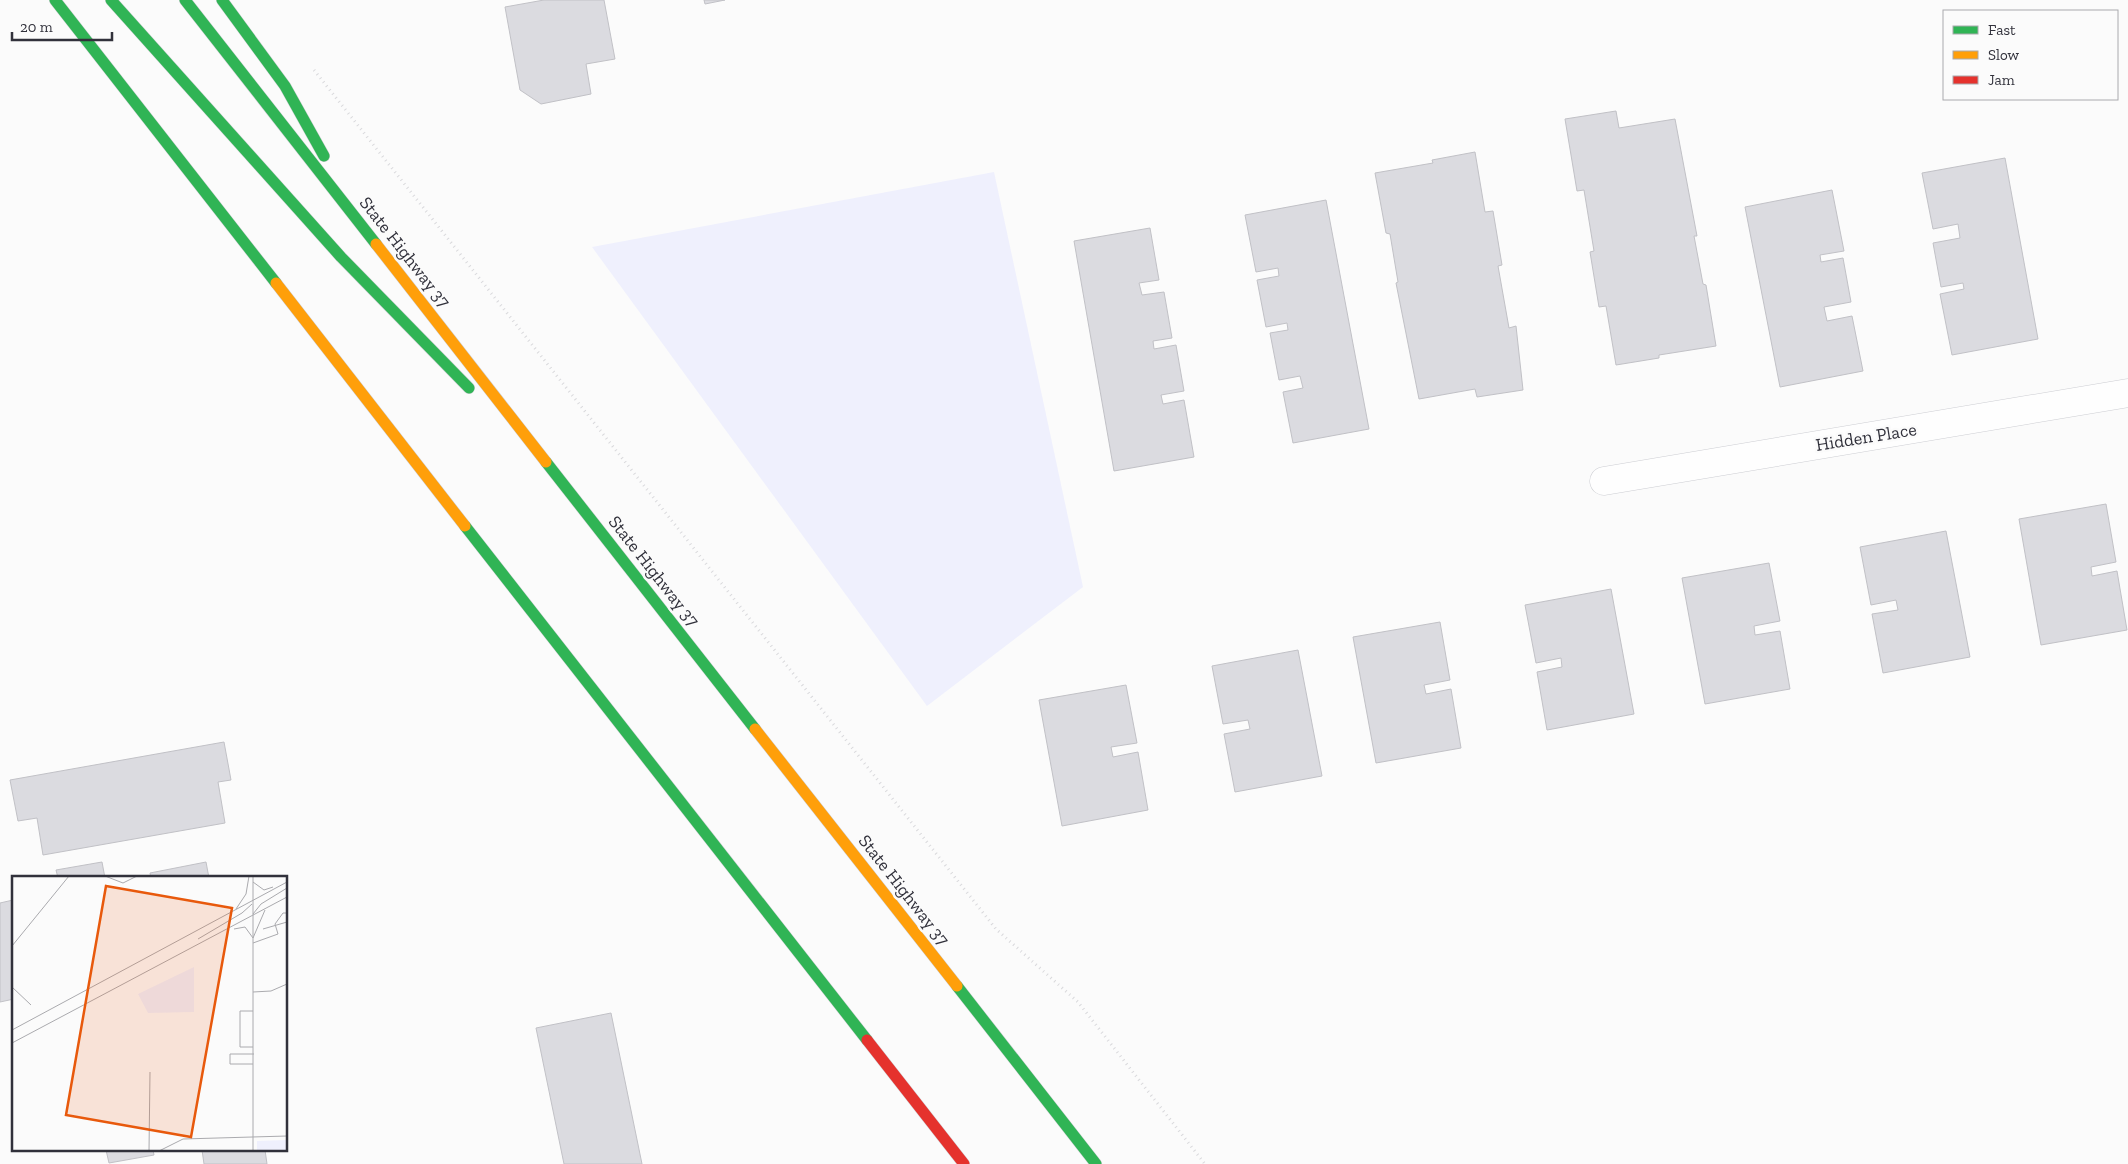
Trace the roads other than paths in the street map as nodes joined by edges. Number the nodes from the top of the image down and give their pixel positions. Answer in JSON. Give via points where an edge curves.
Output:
{"nodes":[{"id":1,"x":54,"y":0,"type":"edge"},
{"id":2,"x":111,"y":0,"type":"edge"},
{"id":3,"x":185,"y":0,"type":"edge"},
{"id":4,"x":222,"y":0,"type":"edge"},
{"id":5,"x":365,"y":230,"type":"junction"},
{"id":6,"x":2128,"y":393,"type":"edge"},
{"id":7,"x":479,"y":398,"type":"dead end"},
{"id":8,"x":492,"y":412,"type":"dead end"},
{"id":9,"x":1604,"y":481,"type":"dead end"},
{"id":10,"x":568,"y":490,"type":"junction"},
{"id":11,"x":964,"y":1164,"type":"edge"},
{"id":12,"x":1096,"y":1164,"type":"edge"}],
"edges":[{"from":1,"to":11,"type":"main road"},
{"from":2,"to":7,"type":"main road","via":[[341,257]]},
{"from":3,"to":5,"type":"main road","name":"State Highway 37"},
{"from":4,"to":5,"type":"main road","via":[[285,86]]},
{"from":5,"to":10,"type":"main road","name":"State Highway 37"},
{"from":6,"to":9,"type":"street","name":"Hidden Place"},
{"from":8,"to":10,"type":"main road"},
{"from":10,"to":12,"type":"main road","name":"State Highway 37"}]}
